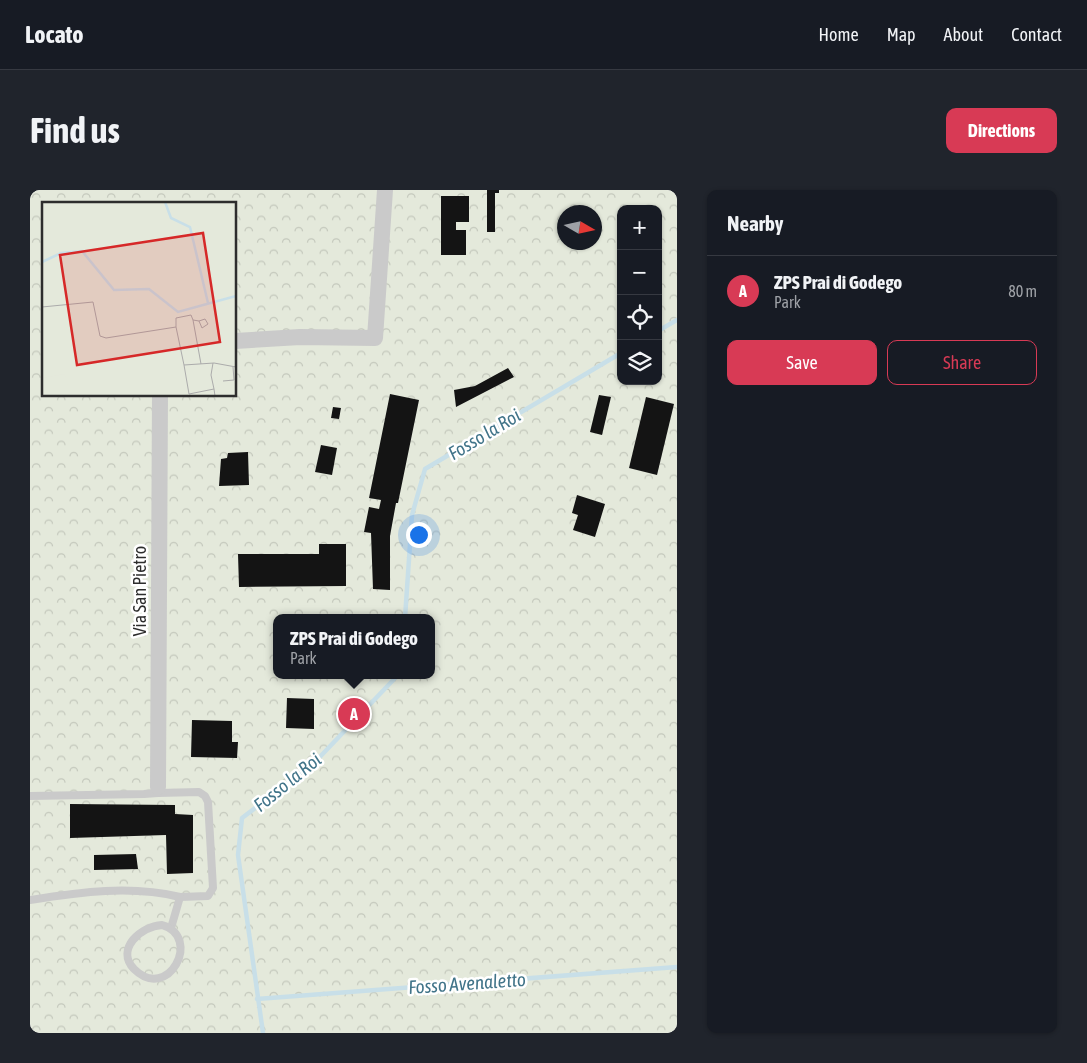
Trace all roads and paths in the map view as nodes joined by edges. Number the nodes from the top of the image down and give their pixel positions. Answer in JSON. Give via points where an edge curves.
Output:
{"nodes":[{"id":1,"x":385,"y":190,"type":"edge"},
{"id":2,"x":236,"y":341,"type":"edge"},
{"id":3,"x":160,"y":396,"type":"edge"},
{"id":4,"x":158,"y":790,"type":"junction"},
{"id":5,"x":30,"y":796,"type":"edge"},
{"id":6,"x":180,"y":897,"type":"junction"},
{"id":7,"x":30,"y":900,"type":"edge"},
{"id":8,"x":171,"y":928,"type":"junction"}],
"edges":[{"from":1,"to":2,"type":"street","via":[[375,338],[300,337]]},
{"from":3,"to":4,"type":"street","name":"Via San Pietro"},
{"from":4,"to":5,"type":"lane"},
{"from":4,"to":6,"type":"lane","via":[[199,792],[208,802],[212,888],[208,896]]},
{"from":6,"to":7,"type":"lane","via":[[154,890],[102,891]]},
{"from":6,"to":8,"type":"lane"},
{"from":8,"to":8,"type":"lane","via":[[152,926],[137,934],[130,944],[129,959],[134,969],[148,977],[172,973],[180,953],[179,940]]}]}
